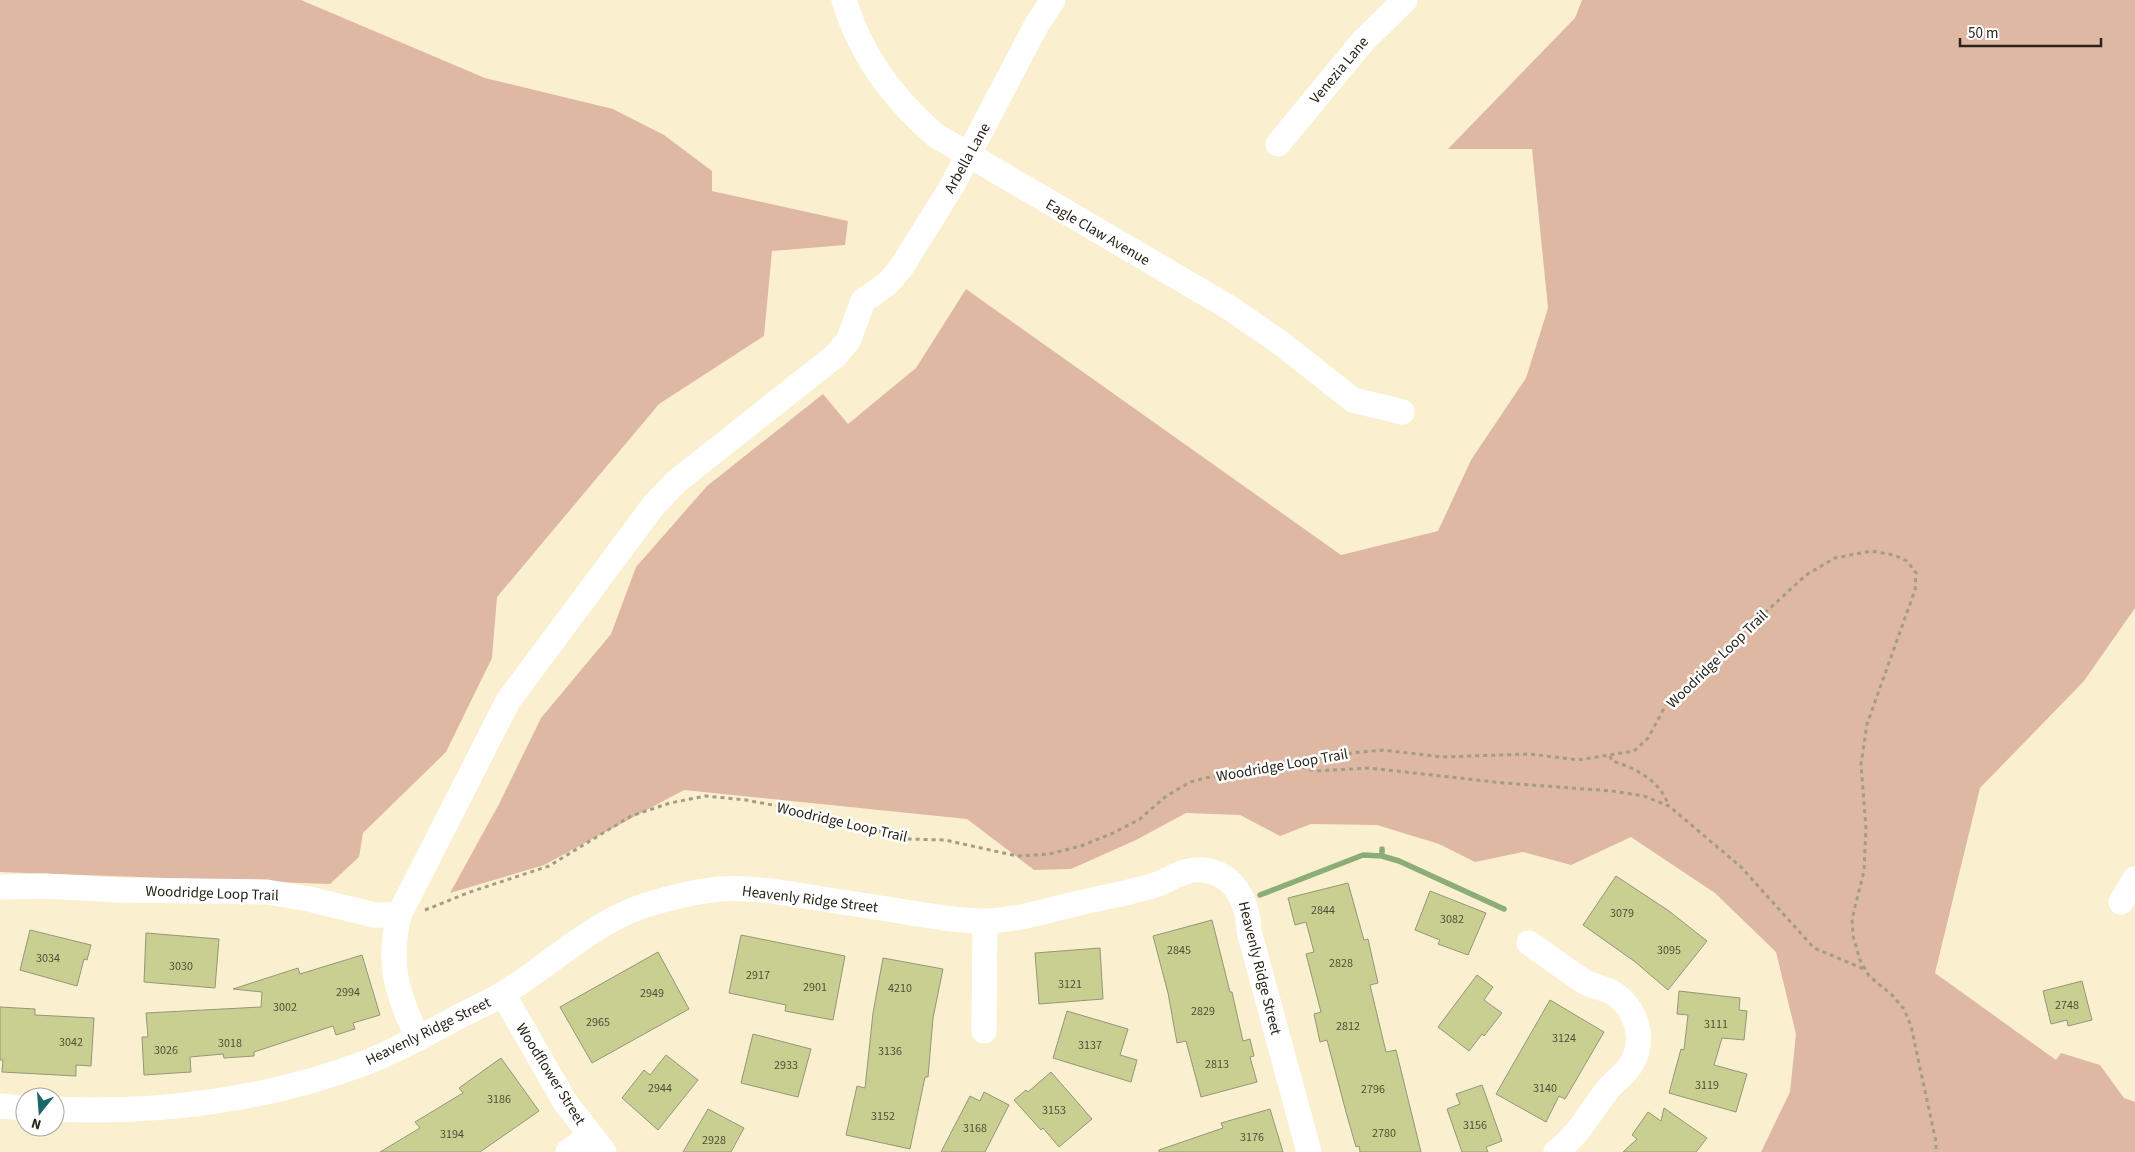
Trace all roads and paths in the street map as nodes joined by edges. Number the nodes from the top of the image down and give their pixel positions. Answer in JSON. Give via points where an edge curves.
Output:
{"nodes":[{"id":1,"x":844,"y":0,"type":"edge"},
{"id":2,"x":1053,"y":0,"type":"edge"},
{"id":3,"x":1405,"y":0,"type":"edge"},
{"id":4,"x":1278,"y":144,"type":"dead end"},
{"id":5,"x":968,"y":156,"type":"junction"},
{"id":6,"x":1402,"y":412,"type":"dead end"},
{"id":7,"x":1610,"y":756,"type":"junction"},
{"id":8,"x":1297,"y":762,"type":"junction"},
{"id":9,"x":1668,"y":806,"type":"junction"},
{"id":10,"x":2135,"y":879,"type":"edge"},
{"id":11,"x":0,"y":887,"type":"edge"},
{"id":12,"x":2121,"y":902,"type":"dead end"},
{"id":13,"x":399,"y":914,"type":"junction"},
{"id":14,"x":985,"y":922,"type":"junction"},
{"id":15,"x":1529,"y":943,"type":"dead end"},
{"id":16,"x":1866,"y":970,"type":"junction"},
{"id":17,"x":503,"y":994,"type":"junction"},
{"id":18,"x":984,"y":1031,"type":"dead end"},
{"id":19,"x":418,"y":1039,"type":"junction"},
{"id":20,"x":0,"y":1106,"type":"edge"},
{"id":21,"x":15,"y":1107,"type":"edge"},
{"id":22,"x":65,"y":1109,"type":"edge"},
{"id":23,"x":597,"y":1144,"type":"edge"},
{"id":24,"x":568,"y":1152,"type":"edge"},
{"id":25,"x":1309,"y":1152,"type":"edge"},
{"id":26,"x":1556,"y":1152,"type":"edge"},
{"id":27,"x":1936,"y":1152,"type":"edge"}],
"edges":[{"from":1,"to":5,"type":"street","name":"Eagle Claw Avenue","via":[[865,54],[884,84],[935,135]]},
{"from":2,"to":5,"type":"street","name":"Arbella Lane","via":[[1037,24]]},
{"from":3,"to":4,"type":"street","name":"Venezia Lane","via":[[1364,40]]},
{"from":5,"to":6,"type":"street","name":"Eagle Claw Avenue","via":[[1230,308],[1353,400]]},
{"from":5,"to":13,"type":"street","name":"Arbella Lane","via":[[901,268],[887,284],[863,301],[848,341],[834,356],[677,481],[637,525],[508,701]]},
{"from":7,"to":8,"type":"path","name":"Woodridge Loop Trail","via":[[1578,760],[1530,754],[1441,757],[1384,750],[1351,752]]},
{"from":7,"to":9,"type":"path","via":[[1612,761],[1654,783],[1666,797]]},
{"from":7,"to":16,"type":"path","name":"Woodridge Loop Trail","via":[[1634,751],[1648,738],[1667,703],[1806,575],[1835,558],[1871,551],[1907,561],[1916,573],[1915,590],[1867,724],[1860,764],[1864,871],[1852,918],[1853,936]]},
{"from":8,"to":9,"type":"path","via":[[1298,766],[1315,771],[1370,768],[1612,791],[1644,796]]},
{"from":8,"to":13,"type":"path","name":"Woodridge Loop Trail","via":[[1190,782],[1140,819],[1113,833],[1049,854],[1017,856],[945,840],[908,839],[799,810],[706,796],[670,803],[631,816],[549,866],[424,911]]},
{"from":9,"to":16,"type":"path","via":[[1741,867],[1814,948]]},
{"from":10,"to":12,"type":"street"},
{"from":11,"to":13,"type":"street","name":"Woodridge Loop Trail","via":[[267,892],[374,915]]},
{"from":13,"to":19,"type":"street","via":[[392,950],[394,968]]},
{"from":14,"to":17,"type":"street","name":"Heavenly Ridge Street","via":[[761,890],[721,889],[651,903],[603,924]]},
{"from":14,"to":18,"type":"street"},
{"from":14,"to":25,"type":"street","name":"Heavenly Ridge Street","via":[[1017,918],[1157,884],[1190,870],[1206,870],[1234,885],[1248,912],[1249,931]]},
{"from":15,"to":26,"type":"street","via":[[1587,983],[1612,992],[1633,1014],[1638,1030],[1633,1062],[1610,1087],[1586,1122]]},
{"from":16,"to":27,"type":"path","name":"Woodridge Loop Trail","via":[[1904,1009],[1911,1026]]},
{"from":17,"to":19,"type":"street","name":"Heavenly Ridge Street"},
{"from":17,"to":23,"type":"street","name":"Woodflower Street","via":[[565,1102]]},
{"from":19,"to":22,"type":"street","name":"Heavenly Ridge Street","via":[[363,1064],[315,1080],[248,1094],[141,1108]]},
{"from":20,"to":21,"type":"street"},
{"from":23,"to":24,"type":"street"}]}
